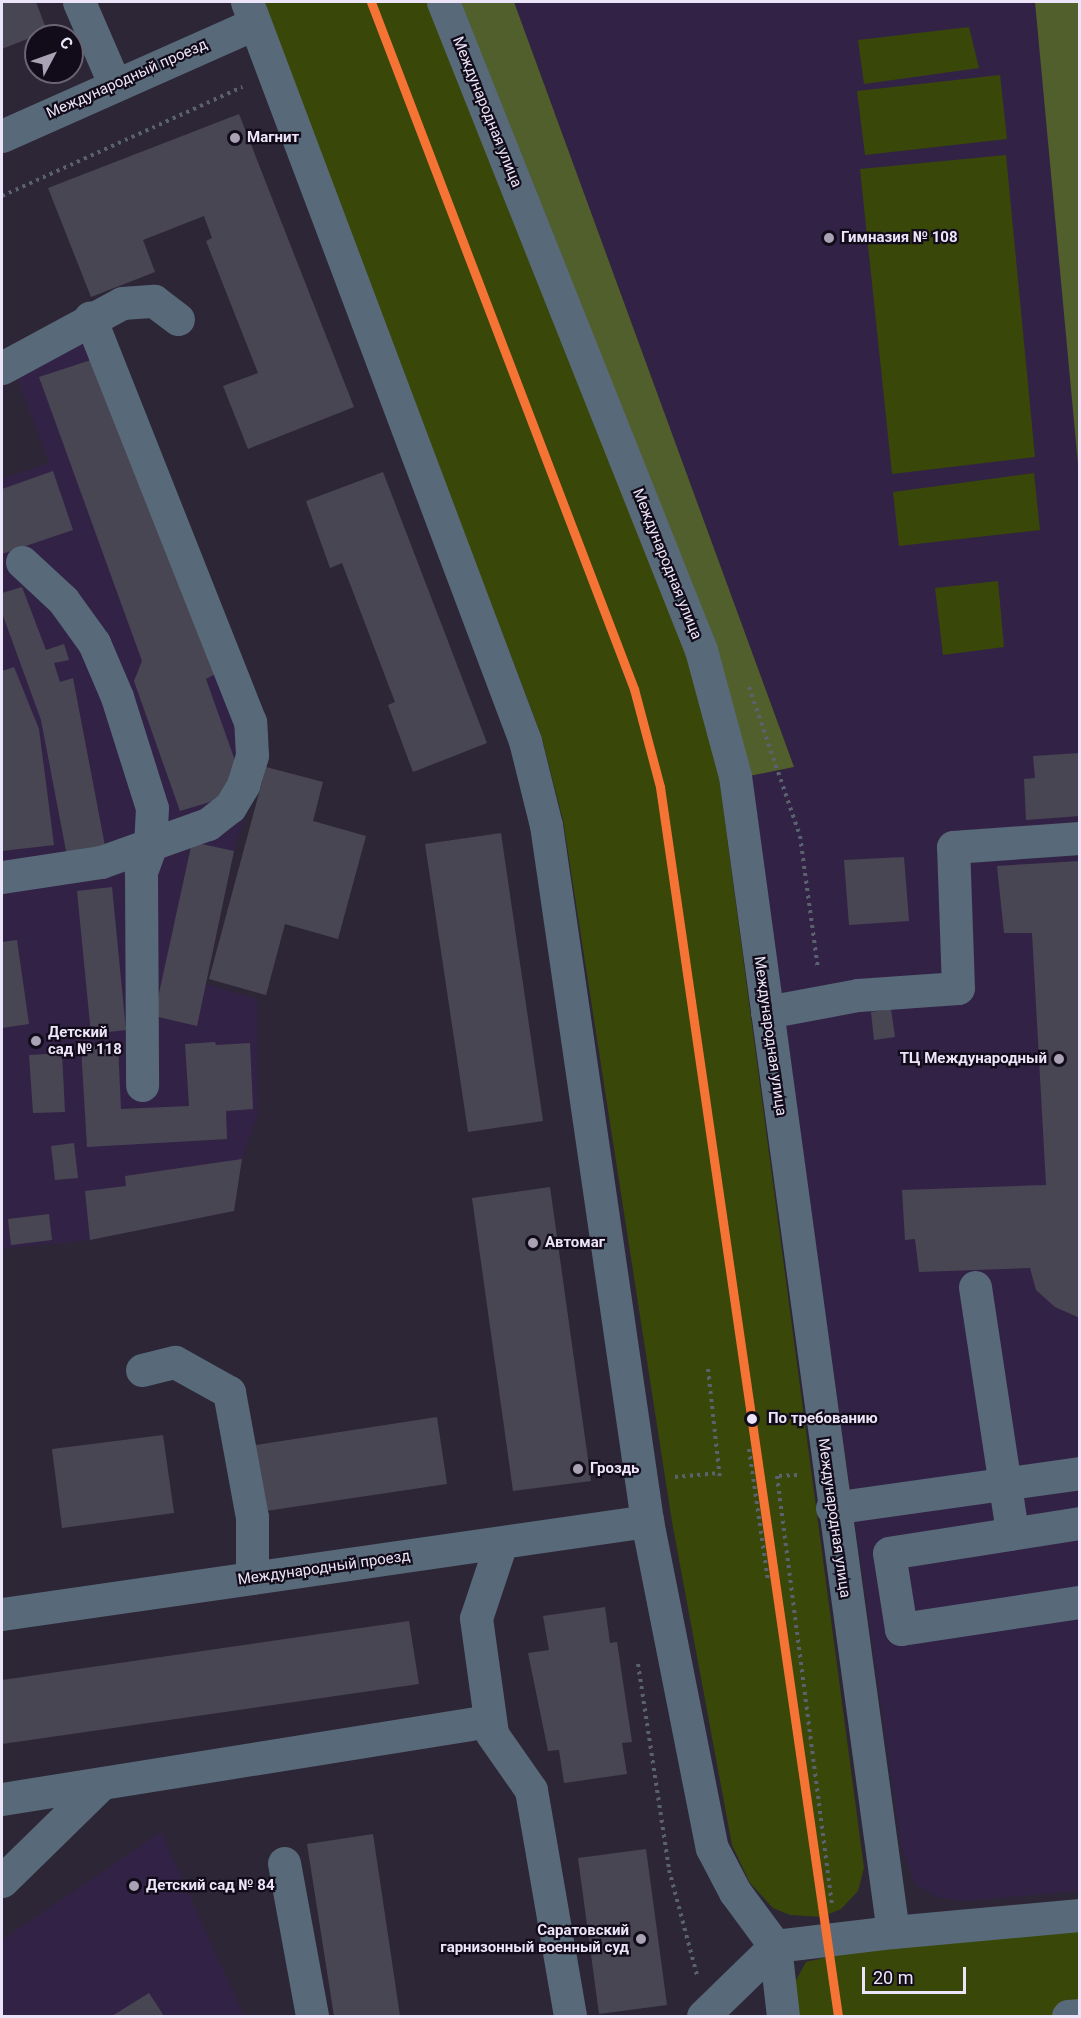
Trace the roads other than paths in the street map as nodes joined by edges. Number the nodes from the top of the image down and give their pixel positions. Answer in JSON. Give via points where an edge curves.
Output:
{"nodes":[{"id":1,"x":80,"y":2,"type":"edge"},
{"id":2,"x":443,"y":2,"type":"edge"},
{"id":3,"x":250,"y":13,"type":"edge"},
{"id":4,"x":115,"y":85,"type":"junction"},
{"id":5,"x":2,"y":136,"type":"edge"},
{"id":6,"x":90,"y":318,"type":"junction"},
{"id":7,"x":178,"y":319,"type":"dead end"},
{"id":8,"x":2,"y":368,"type":"edge"},
{"id":9,"x":22,"y":562,"type":"dead end"},
{"id":10,"x":1080,"y":838,"type":"edge"},
{"id":11,"x":150,"y":847,"type":"junction"},
{"id":12,"x":2,"y":877,"type":"edge"},
{"id":13,"x":767,"y":1012,"type":"junction"},
{"id":14,"x":142,"y":1085,"type":"dead end"},
{"id":15,"x":975,"y":1287,"type":"dead end"},
{"id":16,"x":142,"y":1370,"type":"dead end"},
{"id":17,"x":1080,"y":1473,"type":"edge"},
{"id":18,"x":1005,"y":1481,"type":"junction"},
{"id":19,"x":832,"y":1508,"type":"junction"},
{"id":20,"x":647,"y":1521,"type":"junction"},
{"id":21,"x":1080,"y":1523,"type":"edge"},
{"id":22,"x":1012,"y":1533,"type":"junction"},
{"id":23,"x":501,"y":1543,"type":"junction"},
{"id":24,"x":252,"y":1578,"type":"junction"},
{"id":25,"x":1080,"y":1602,"type":"edge"},
{"id":26,"x":2,"y":1614,"type":"edge"},
{"id":27,"x":490,"y":1721,"type":"junction"},
{"id":28,"x":101,"y":1784,"type":"junction"},
{"id":29,"x":2,"y":1798,"type":"edge"},
{"id":30,"x":284,"y":1863,"type":"dead end"},
{"id":31,"x":2,"y":1881,"type":"edge"},
{"id":32,"x":1080,"y":1915,"type":"edge"},
{"id":33,"x":893,"y":1932,"type":"junction"},
{"id":34,"x":775,"y":1946,"type":"junction"},
{"id":35,"x":1080,"y":2015,"type":"edge"},
{"id":36,"x":312,"y":2016,"type":"edge"},
{"id":37,"x":570,"y":2016,"type":"edge"},
{"id":38,"x":705,"y":2016,"type":"edge"},
{"id":39,"x":783,"y":2016,"type":"edge"},
{"id":40,"x":1068,"y":2016,"type":"edge"}],
"edges":[{"from":1,"to":4,"type":"street"},
{"from":2,"to":13,"type":"street","name":"Международная улица","via":[[701,650],[735,776]]},
{"from":3,"to":4,"type":"street","name":"Международный проезд","via":[[222,37]]},
{"from":3,"to":20,"type":"street","via":[[525,741],[546,825]]},
{"from":4,"to":5,"type":"street","name":"Международный проезд"},
{"from":6,"to":7,"type":"street","via":[[122,303],[154,301]]},
{"from":6,"to":8,"type":"street"},
{"from":6,"to":11,"type":"street","via":[[250,722],[252,754],[243,785],[230,807],[208,824]]},
{"from":9,"to":11,"type":"street","via":[[63,600],[94,643],[117,697],[152,808]]},
{"from":10,"to":13,"type":"street","via":[[953,847],[958,988],[858,995]]},
{"from":11,"to":12,"type":"street","via":[[101,862]]},
{"from":11,"to":14,"type":"street","via":[[141,872]]},
{"from":13,"to":19,"type":"street","name":"Международная улица"},
{"from":15,"to":18,"type":"street"},
{"from":16,"to":24,"type":"street","via":[[175,1362],[229,1392],[252,1517]]},
{"from":17,"to":18,"type":"street"},
{"from":18,"to":19,"type":"street"},
{"from":18,"to":22,"type":"street"},
{"from":19,"to":33,"type":"street","name":"Международная улица"},
{"from":20,"to":23,"type":"street","name":"Международный проезд"},
{"from":20,"to":34,"type":"street","via":[[712,1848],[735,1892]]},
{"from":21,"to":22,"type":"street"},
{"from":22,"to":25,"type":"street","via":[[889,1552],[901,1629]]},
{"from":23,"to":24,"type":"street","name":"Международный проезд"},
{"from":23,"to":27,"type":"street","via":[[476,1618]]},
{"from":24,"to":26,"type":"street","name":"Международный проезд"},
{"from":27,"to":28,"type":"street"},
{"from":27,"to":37,"type":"street","via":[[492,1734],[531,1790]]},
{"from":28,"to":29,"type":"street"},
{"from":28,"to":31,"type":"street"},
{"from":30,"to":36,"type":"street"},
{"from":32,"to":33,"type":"street"},
{"from":33,"to":34,"type":"street"},
{"from":34,"to":38,"type":"street"},
{"from":34,"to":39,"type":"street"},
{"from":35,"to":40,"type":"street"}]}
